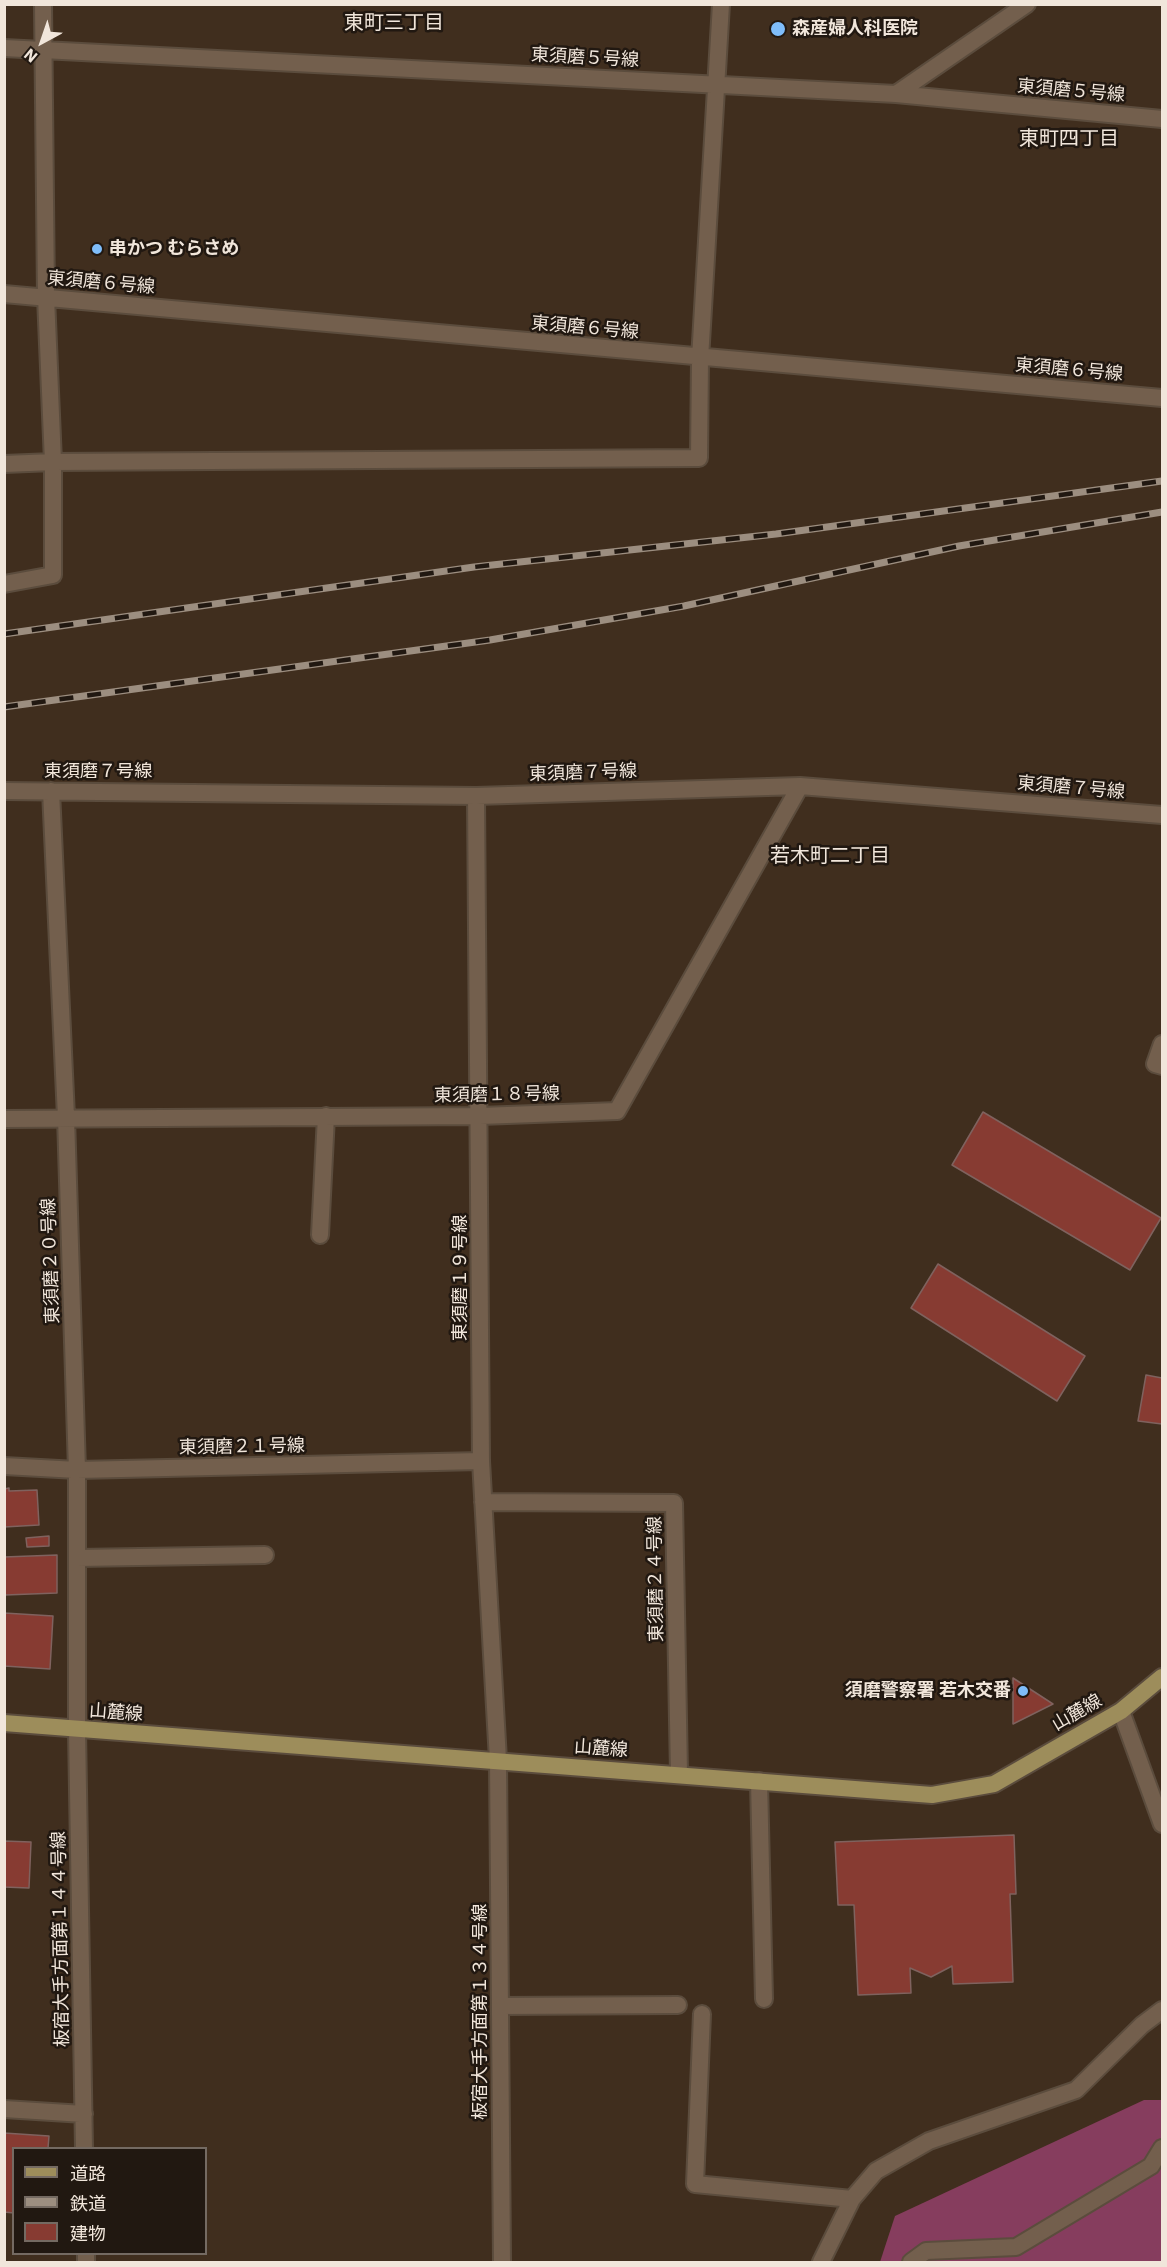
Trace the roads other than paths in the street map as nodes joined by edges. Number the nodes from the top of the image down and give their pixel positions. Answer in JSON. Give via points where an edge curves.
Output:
{"nodes":[{"id":1,"x":43,"y":4,"type":"edge"},
{"id":2,"x":721,"y":4,"type":"edge"},
{"id":3,"x":1027,"y":4,"type":"edge"},
{"id":4,"x":4,"y":48,"type":"edge"},
{"id":5,"x":44,"y":50,"type":"junction"},
{"id":6,"x":717,"y":84,"type":"junction"},
{"id":7,"x":896,"y":94,"type":"junction"},
{"id":8,"x":1162,"y":119,"type":"edge"},
{"id":9,"x":4,"y":294,"type":"edge"},
{"id":10,"x":46,"y":297,"type":"junction"},
{"id":11,"x":699,"y":359,"type":"junction"},
{"id":12,"x":1162,"y":398,"type":"edge"},
{"id":13,"x":53,"y":462,"type":"junction"},
{"id":14,"x":4,"y":464,"type":"edge"},
{"id":15,"x":4,"y":584,"type":"edge"},
{"id":16,"x":800,"y":786,"type":"junction"},
{"id":17,"x":51,"y":791,"type":"junction"},
{"id":18,"x":4,"y":792,"type":"edge"},
{"id":19,"x":476,"y":796,"type":"junction"},
{"id":20,"x":1162,"y":815,"type":"edge"},
{"id":21,"x":1162,"y":1044,"type":"edge"},
{"id":22,"x":1162,"y":1066,"type":"edge"},
{"id":23,"x":326,"y":1116,"type":"junction"},
{"id":24,"x":480,"y":1116,"type":"junction"},
{"id":25,"x":66,"y":1117,"type":"junction"},
{"id":26,"x":4,"y":1119,"type":"edge"},
{"id":27,"x":320,"y":1235,"type":"dead end"},
{"id":28,"x":481,"y":1461,"type":"junction"},
{"id":29,"x":4,"y":1466,"type":"edge"},
{"id":30,"x":77,"y":1470,"type":"junction"},
{"id":31,"x":483,"y":1502,"type":"junction"},
{"id":32,"x":265,"y":1555,"type":"dead end"},
{"id":33,"x":77,"y":1558,"type":"junction"},
{"id":34,"x":1162,"y":1677,"type":"edge"},
{"id":35,"x":1121,"y":1711,"type":"junction"},
{"id":36,"x":4,"y":1723,"type":"edge"},
{"id":37,"x":77,"y":1730,"type":"junction"},
{"id":38,"x":498,"y":1761,"type":"junction"},
{"id":39,"x":679,"y":1774,"type":"junction"},
{"id":40,"x":759,"y":1781,"type":"junction"},
{"id":41,"x":1162,"y":1824,"type":"edge"},
{"id":42,"x":764,"y":1999,"type":"dead end"},
{"id":43,"x":678,"y":2005,"type":"dead end"},
{"id":44,"x":500,"y":2006,"type":"junction"},
{"id":45,"x":1162,"y":2010,"type":"edge"},
{"id":46,"x":702,"y":2014,"type":"dead end"},
{"id":47,"x":4,"y":2109,"type":"edge"},
{"id":48,"x":84,"y":2114,"type":"junction"},
{"id":49,"x":84,"y":2147,"type":"edge"},
{"id":50,"x":1162,"y":2148,"type":"edge"},
{"id":51,"x":852,"y":2199,"type":"junction"},
{"id":52,"x":502,"y":2262,"type":"edge"},
{"id":53,"x":821,"y":2262,"type":"edge"},
{"id":54,"x":911,"y":2262,"type":"edge"}],
"edges":[{"from":1,"to":5,"type":"street"},
{"from":2,"to":6,"type":"street"},
{"from":3,"to":7,"type":"street"},
{"from":4,"to":5,"type":"street","name":"東須磨５号線"},
{"from":5,"to":6,"type":"street","name":"東須磨５号線"},
{"from":5,"to":10,"type":"street"},
{"from":6,"to":7,"type":"street","name":"東須磨５号線"},
{"from":6,"to":11,"type":"street"},
{"from":7,"to":8,"type":"street","name":"東須磨５号線"},
{"from":9,"to":10,"type":"street","name":"東須磨６号線"},
{"from":10,"to":11,"type":"street","name":"東須磨６号線"},
{"from":10,"to":13,"type":"street"},
{"from":11,"to":12,"type":"street","name":"東須磨６号線"},
{"from":11,"to":13,"type":"street","via":[[699,458]]},
{"from":13,"to":14,"type":"street"},
{"from":13,"to":15,"type":"street","via":[[53,575]]},
{"from":16,"to":19,"type":"street","name":"東須磨７号線"},
{"from":16,"to":20,"type":"street","name":"東須磨７号線"},
{"from":16,"to":24,"type":"street","name":"東須磨１８号線","via":[[618,1111]]},
{"from":17,"to":18,"type":"street","name":"東須磨７号線"},
{"from":17,"to":19,"type":"street","name":"東須磨７号線"},
{"from":17,"to":25,"type":"street","name":"東須磨２０号線"},
{"from":19,"to":24,"type":"street","name":"東須磨１９号線"},
{"from":21,"to":22,"type":"street","via":[[1155,1064]]},
{"from":23,"to":24,"type":"street","name":"東須磨１８号線"},
{"from":23,"to":25,"type":"street","name":"東須磨１８号線"},
{"from":23,"to":27,"type":"street"},
{"from":24,"to":28,"type":"street","name":"東須磨１９号線"},
{"from":25,"to":26,"type":"street","name":"東須磨１８号線"},
{"from":25,"to":30,"type":"street","name":"東須磨２０号線"},
{"from":28,"to":30,"type":"street","name":"東須磨２１号線"},
{"from":28,"to":31,"type":"street","name":"東須磨１９号線"},
{"from":29,"to":30,"type":"street","name":"東須磨２１号線"},
{"from":30,"to":33,"type":"street","name":"東須磨２０号線"},
{"from":31,"to":38,"type":"street","name":"東須磨１９号線"},
{"from":31,"to":39,"type":"street","name":"東須磨２４号線","via":[[674,1503]]},
{"from":32,"to":33,"type":"street"},
{"from":33,"to":37,"type":"street","name":"東須磨２０号線"},
{"from":34,"to":35,"type":"main road","name":"山麓線"},
{"from":35,"to":40,"type":"main road","name":"山麓線","via":[[994,1784],[932,1795]]},
{"from":35,"to":41,"type":"street"},
{"from":36,"to":37,"type":"main road","name":"山麓線"},
{"from":37,"to":38,"type":"main road","name":"山麓線"},
{"from":37,"to":48,"type":"street","name":"板宿大手方面第１４４号線"},
{"from":38,"to":39,"type":"main road","name":"山麓線"},
{"from":38,"to":44,"type":"street","name":"板宿大手方面第１３４号線"},
{"from":39,"to":40,"type":"main road","name":"山麓線"},
{"from":40,"to":42,"type":"street"},
{"from":43,"to":44,"type":"street"},
{"from":44,"to":52,"type":"street","name":"板宿大手方面第１３４号線"},
{"from":45,"to":51,"type":"street","via":[[1076,2090],[929,2141],[876,2171]]},
{"from":46,"to":51,"type":"street","via":[[695,2184]]},
{"from":47,"to":48,"type":"street"},
{"from":48,"to":49,"type":"street","name":"板宿大手方面第１４４号線"},
{"from":50,"to":54,"type":"street","via":[[1151,2166],[1016,2247],[926,2251]]},
{"from":51,"to":53,"type":"street"}]}
